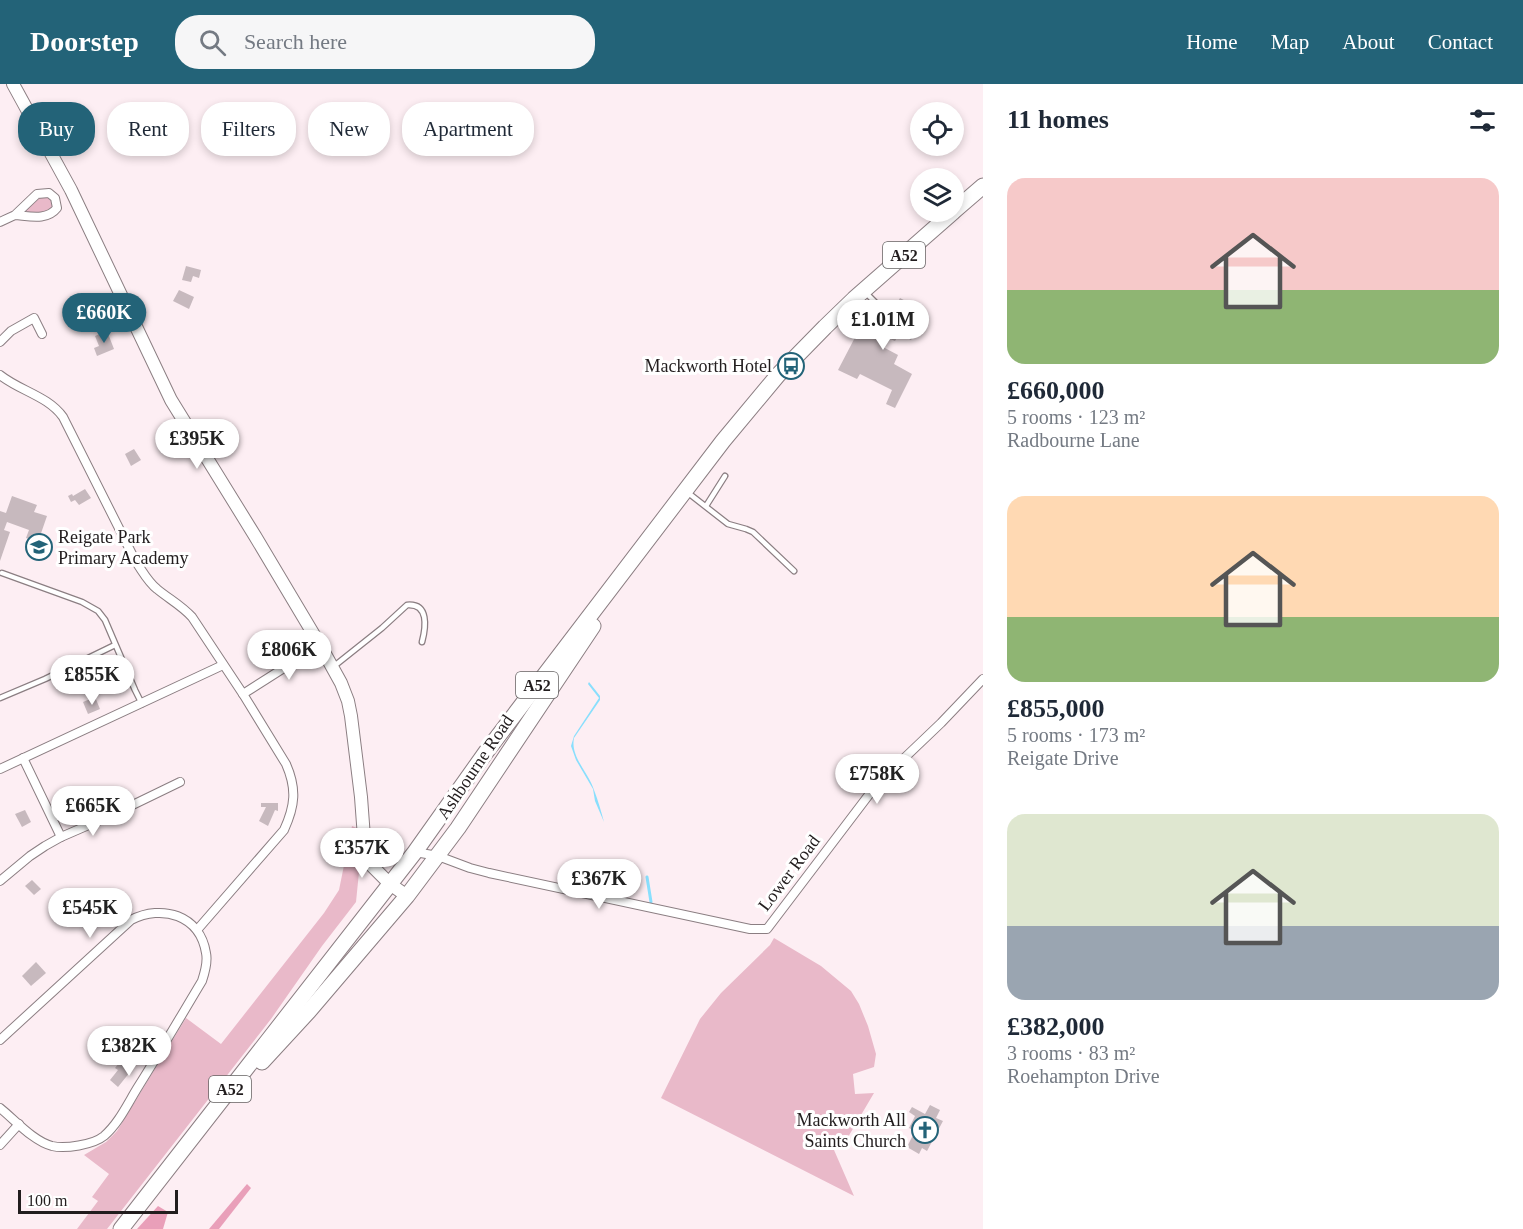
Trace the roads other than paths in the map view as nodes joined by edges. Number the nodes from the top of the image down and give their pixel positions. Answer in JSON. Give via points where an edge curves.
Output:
{"nodes":[{"id":1,"x":13,"y":84,"type":"edge"},
{"id":2,"x":983,"y":186,"type":"edge"},
{"id":3,"x":964,"y":202,"type":"edge"},
{"id":4,"x":15,"y":215,"type":"junction"},
{"id":5,"x":0,"y":222,"type":"edge"},
{"id":6,"x":942,"y":222,"type":"edge"},
{"id":7,"x":864,"y":291,"type":"junction"},
{"id":8,"x":879,"y":306,"type":"dead end"},
{"id":9,"x":42,"y":334,"type":"dead end"},
{"id":10,"x":0,"y":342,"type":"edge"},
{"id":11,"x":0,"y":375,"type":"edge"},
{"id":12,"x":725,"y":476,"type":"dead end"},
{"id":13,"x":685,"y":490,"type":"junction"},
{"id":14,"x":706,"y":506,"type":"junction"},
{"id":15,"x":662,"y":522,"type":"junction"},
{"id":16,"x":794,"y":572,"type":"dead end"},
{"id":17,"x":2,"y":573,"type":"dead end"},
{"id":18,"x":422,"y":642,"type":"dead end"},
{"id":19,"x":115,"y":645,"type":"junction"},
{"id":20,"x":320,"y":645,"type":"junction"},
{"id":21,"x":223,"y":665,"type":"junction"},
{"id":22,"x":333,"y":667,"type":"junction"},
{"id":23,"x":983,"y":679,"type":"edge"},
{"id":24,"x":243,"y":694,"type":"junction"},
{"id":25,"x":0,"y":698,"type":"edge"},
{"id":26,"x":142,"y":704,"type":"junction"},
{"id":27,"x":23,"y":758,"type":"junction"},
{"id":28,"x":0,"y":769,"type":"edge"},
{"id":29,"x":180,"y":782,"type":"dead end"},
{"id":30,"x":61,"y":837,"type":"junction"},
{"id":31,"x":415,"y":852,"type":"junction"},
{"id":32,"x":438,"y":856,"type":"junction"},
{"id":33,"x":0,"y":881,"type":"edge"},
{"id":34,"x":390,"y":884,"type":"junction"},
{"id":35,"x":407,"y":896,"type":"junction"},
{"id":36,"x":197,"y":930,"type":"junction"},
{"id":37,"x":0,"y":1040,"type":"edge"},
{"id":38,"x":0,"y":1108,"type":"edge"},
{"id":39,"x":19,"y":1124,"type":"junction"},
{"id":40,"x":202,"y":1125,"type":"junction"},
{"id":41,"x":0,"y":1144,"type":"edge"},
{"id":42,"x":121,"y":1229,"type":"edge"}],
"edges":[{"from":1,"to":20,"type":"street","via":[[71,190],[171,399]]},
{"from":2,"to":3,"type":"highway","name":"Ashbourne Road","number":"A52"},
{"from":4,"to":4,"type":"street","via":[[37,194],[49,193],[55,198],[57,208],[51,215]]},
{"from":4,"to":5,"type":"street"},
{"from":6,"to":7,"type":"highway","name":"Ashbourne Road","number":"A52"},
{"from":7,"to":8,"type":"lane"},
{"from":7,"to":13,"type":"highway","name":"Ashbourne Road","number":"A52","via":[[778,375]]},
{"from":9,"to":10,"type":"street","via":[[34,318]]},
{"from":11,"to":21,"type":"street","via":[[57,408],[136,562],[158,590],[192,617]]},
{"from":12,"to":14,"type":"lane"},
{"from":13,"to":14,"type":"lane"},
{"from":13,"to":15,"type":"highway","name":"Ashbourne Road","number":"A52"},
{"from":14,"to":16,"type":"lane","via":[[728,525],[753,532]]},
{"from":15,"to":31,"type":"highway","name":"Ashbourne Road","number":"A52"},
{"from":15,"to":32,"type":"highway","name":"Ashbourne Road","number":"A52"},
{"from":17,"to":19,"type":"lane","via":[[98,611]]},
{"from":18,"to":22,"type":"lane","via":[[424,616],[416,605],[407,605]]},
{"from":19,"to":25,"type":"lane"},
{"from":19,"to":26,"type":"lane"},
{"from":20,"to":22,"type":"street"},
{"from":20,"to":24,"type":"street"},
{"from":21,"to":24,"type":"street"},
{"from":21,"to":26,"type":"street"},
{"from":22,"to":34,"type":"street","via":[[351,716],[367,861]]},
{"from":23,"to":32,"type":"street","name":"Lower Road","via":[[871,792],[767,929],[489,873]]},
{"from":24,"to":36,"type":"street","via":[[286,764],[294,787],[294,802],[284,830]]},
{"from":26,"to":27,"type":"street"},
{"from":27,"to":28,"type":"street"},
{"from":27,"to":30,"type":"street"},
{"from":29,"to":30,"type":"street"},
{"from":30,"to":33,"type":"street"},
{"from":31,"to":32,"type":"street"},
{"from":31,"to":34,"type":"highway","name":"Ashbourne Road","number":"A52"},
{"from":32,"to":35,"type":"highway","name":"Ashbourne Road","number":"A52"},
{"from":34,"to":35,"type":"street"},
{"from":34,"to":40,"type":"highway","name":"Ashbourne Road","number":"A52"},
{"from":35,"to":40,"type":"highway","name":"Ashbourne Road","number":"A52","via":[[309,1011]]},
{"from":36,"to":37,"type":"street","via":[[172,914],[151,913],[130,920]]},
{"from":36,"to":39,"type":"street","via":[[207,955],[202,981],[130,1101],[103,1137],[61,1148],[39,1140]]},
{"from":38,"to":39,"type":"street"},
{"from":39,"to":41,"type":"street"},
{"from":40,"to":42,"type":"highway","name":"Ashbourne Road","number":"A52"}]}
